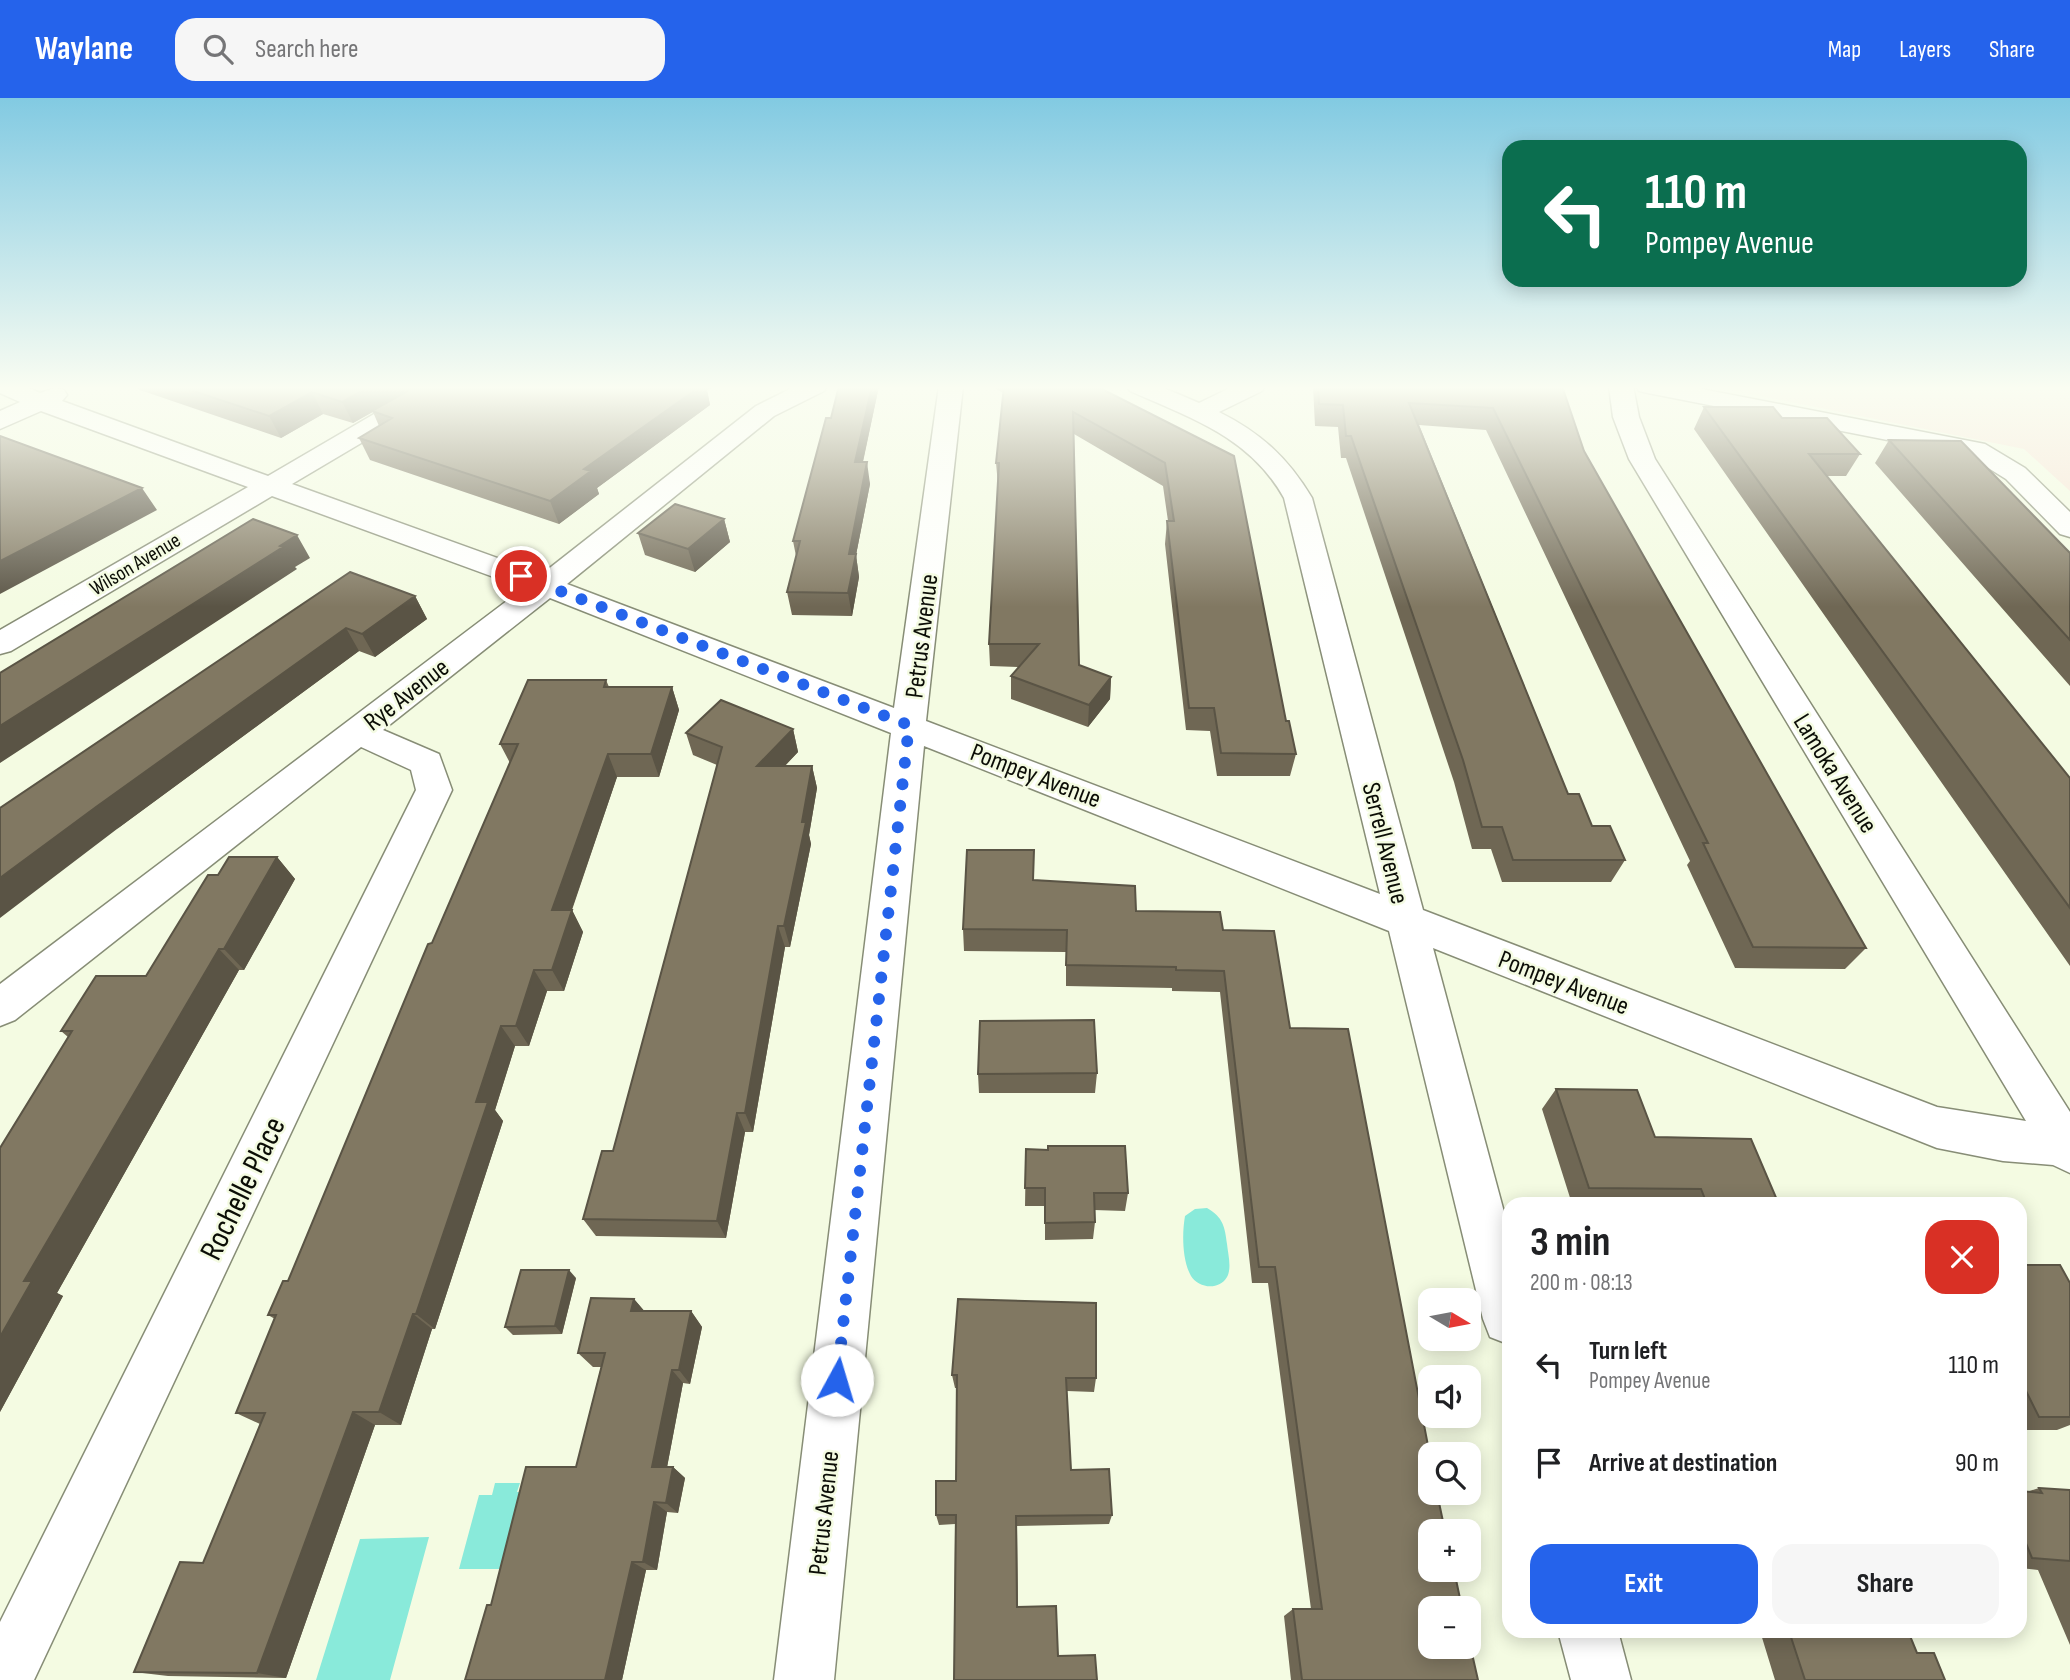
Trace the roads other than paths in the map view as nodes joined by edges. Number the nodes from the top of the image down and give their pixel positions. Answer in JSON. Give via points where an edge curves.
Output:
{"nodes":[{"id":1,"x":202,"y":460,"type":"edge"},
{"id":2,"x":312,"y":460,"type":"edge"},
{"id":3,"x":704,"y":460,"type":"edge"},
{"id":4,"x":942,"y":460,"type":"edge"},
{"id":5,"x":1275,"y":460,"type":"edge"},
{"id":6,"x":1643,"y":460,"type":"edge"},
{"id":7,"x":1997,"y":460,"type":"edge"},
{"id":8,"x":270,"y":484,"type":"junction"},
{"id":9,"x":2070,"y":528,"type":"edge"},
{"id":10,"x":546,"y":586,"type":"junction"},
{"id":11,"x":0,"y":643,"type":"edge"},
{"id":12,"x":909,"y":725,"type":"junction"},
{"id":13,"x":357,"y":732,"type":"junction"},
{"id":14,"x":1406,"y":920,"type":"junction"},
{"id":15,"x":0,"y":1008,"type":"edge"},
{"id":16,"x":2069,"y":1148,"type":"edge"},
{"id":17,"x":1502,"y":1296,"type":"edge"},
{"id":18,"x":1590,"y":1638,"type":"edge"},
{"id":19,"x":3,"y":1680,"type":"edge"},
{"id":20,"x":804,"y":1680,"type":"edge"},
{"id":21,"x":1601,"y":1680,"type":"edge"}],
"edges":[{"from":1,"to":8,"type":"street","name":"Pompey Avenue"},
{"from":2,"to":8,"type":"street","name":"Wilson Avenue"},
{"from":3,"to":10,"type":"street","name":"Rye Avenue"},
{"from":4,"to":12,"type":"street","name":"Petrus Avenue"},
{"from":5,"to":14,"type":"street","name":"Serrell Avenue","via":[[1298,498]]},
{"from":6,"to":16,"type":"street","name":"Lamoka Avenue"},
{"from":7,"to":9,"type":"street"},
{"from":8,"to":10,"type":"street","name":"Pompey Avenue"},
{"from":8,"to":11,"type":"street","name":"Wilson Avenue"},
{"from":10,"to":12,"type":"street","name":"Pompey Avenue"},
{"from":10,"to":13,"type":"street","name":"Rye Avenue"},
{"from":12,"to":14,"type":"street","name":"Pompey Avenue"},
{"from":12,"to":20,"type":"street","name":"Petrus Avenue"},
{"from":13,"to":15,"type":"street","name":"Rye Avenue"},
{"from":13,"to":19,"type":"street","name":"Rochelle Place","via":[[427,763],[434,790]]},
{"from":14,"to":16,"type":"street","name":"Pompey Avenue","via":[[1937,1127]]},
{"from":14,"to":17,"type":"street","name":"Serrell Avenue"},
{"from":18,"to":21,"type":"street"}]}
